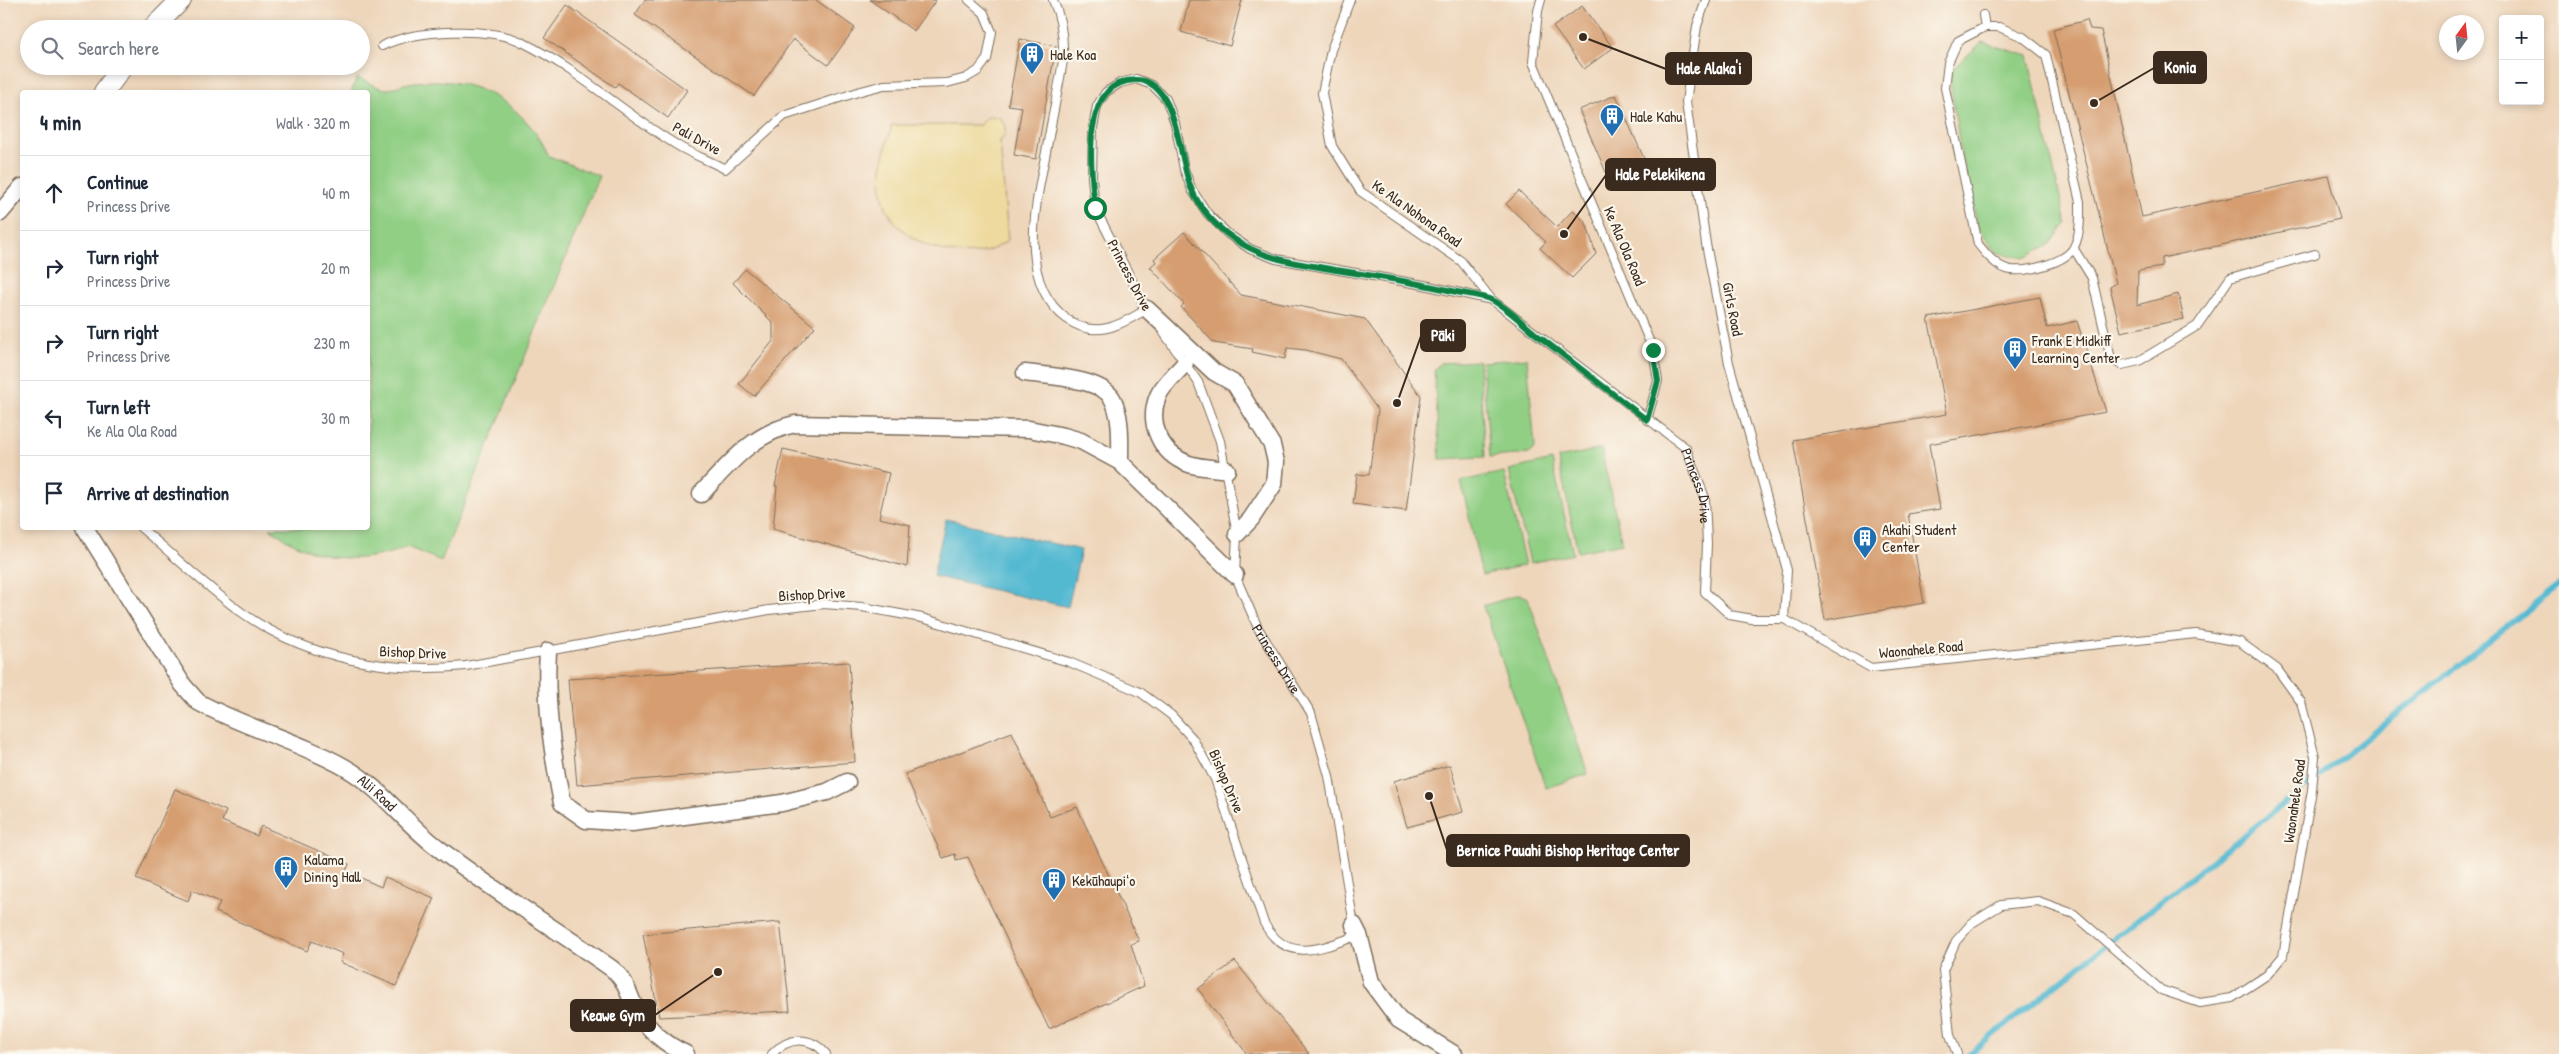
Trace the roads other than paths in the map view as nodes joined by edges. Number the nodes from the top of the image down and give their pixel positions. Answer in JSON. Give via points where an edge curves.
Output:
{"nodes":[{"id":1,"x":181,"y":0,"type":"edge"},
{"id":2,"x":969,"y":0,"type":"edge"},
{"id":3,"x":1052,"y":0,"type":"edge"},
{"id":4,"x":1350,"y":0,"type":"edge"},
{"id":5,"x":1542,"y":0,"type":"edge"},
{"id":6,"x":1706,"y":0,"type":"edge"},
{"id":7,"x":1983,"y":15,"type":"dead end"},
{"id":8,"x":161,"y":20,"type":"edge"},
{"id":9,"x":1985,"y":28,"type":"junction"},
{"id":10,"x":382,"y":46,"type":"dead end"},
{"id":11,"x":116,"y":75,"type":"edge"},
{"id":12,"x":105,"y":90,"type":"edge"},
{"id":13,"x":20,"y":189,"type":"edge"},
{"id":14,"x":0,"y":213,"type":"edge"},
{"id":15,"x":2074,"y":249,"type":"junction"},
{"id":16,"x":2315,"y":254,"type":"dead end"},
{"id":17,"x":1492,"y":300,"type":"junction"},
{"id":18,"x":1147,"y":309,"type":"junction"},
{"id":19,"x":1185,"y":363,"type":"junction"},
{"id":20,"x":1025,"y":373,"type":"dead end"},
{"id":21,"x":1647,"y":420,"type":"junction"},
{"id":22,"x":1120,"y":462,"type":"junction"},
{"id":23,"x":1227,"y":470,"type":"junction"},
{"id":24,"x":702,"y":494,"type":"dead end"},
{"id":25,"x":86,"y":530,"type":"edge"},
{"id":26,"x":143,"y":530,"type":"edge"},
{"id":27,"x":1236,"y":534,"type":"junction"},
{"id":28,"x":1234,"y":574,"type":"junction"},
{"id":29,"x":1784,"y":619,"type":"junction"},
{"id":30,"x":548,"y":651,"type":"junction"},
{"id":31,"x":847,"y":782,"type":"dead end"},
{"id":32,"x":1356,"y":930,"type":"junction"},
{"id":33,"x":686,"y":1054,"type":"edge"},
{"id":34,"x":772,"y":1054,"type":"edge"},
{"id":35,"x":826,"y":1054,"type":"edge"},
{"id":36,"x":1454,"y":1054,"type":"edge"},
{"id":37,"x":1957,"y":1054,"type":"edge"}],
"edges":[{"from":1,"to":8,"type":"street"},
{"from":2,"to":10,"type":"lane","name":"Pali Drive","via":[[984,14],[992,32],[987,59],[978,71],[947,83],[884,85],[784,116],[725,168],[680,147],[524,43],[470,32],[422,34],[396,39]]},
{"from":3,"to":18,"type":"lane","via":[[1064,43],[1037,201],[1034,254],[1042,285],[1062,316],[1096,331],[1108,329]]},
{"from":4,"to":17,"type":"lane","name":"Ke Ala Nohona Road","via":[[1331,50],[1322,93],[1332,146],[1360,191],[1461,261]]},
{"from":5,"to":21,"type":"lane","name":"Ke Ala Ola Road","via":[[1538,10],[1533,62],[1653,350],[1658,381]]},
{"from":6,"to":29,"type":"lane","name":"Girls Road","via":[[1697,26],[1686,102],[1706,244],[1729,363],[1787,570]]},
{"from":7,"to":9,"type":"lane"},
{"from":9,"to":15,"type":"lane","via":[[1999,27],[2023,37],[2046,55],[2080,202],[2080,226]]},
{"from":9,"to":15,"type":"lane","via":[[1958,41],[1948,63],[1945,88],[1978,244],[1991,260],[2010,270],[2052,265]]},
{"from":11,"to":12,"type":"street"},
{"from":13,"to":14,"type":"street"},
{"from":15,"to":16,"type":"lane","via":[[2092,278],[2111,359],[2122,365],[2138,361],[2197,326],[2230,278]]},
{"from":17,"to":18,"type":"lane","name":"Princess Drive","via":[[1424,284],[1276,259],[1240,242],[1215,223],[1192,190],[1166,99],[1152,85],[1136,79],[1113,87],[1097,106],[1092,178],[1095,208]]},
{"from":17,"to":21,"type":"lane","name":"Princess Drive"},
{"from":18,"to":19,"type":"lane","name":"Princess Drive"},
{"from":18,"to":27,"type":"street","via":[[1214,372],[1235,384],[1272,445],[1276,462],[1274,484],[1251,519]]},
{"from":19,"to":23,"type":"lane","name":"Princess Drive","via":[[1198,382],[1210,411]]},
{"from":19,"to":23,"type":"street","via":[[1159,394],[1152,416],[1158,437],[1171,454],[1189,464]]},
{"from":20,"to":22,"type":"street","via":[[1081,382],[1105,390],[1118,418]]},
{"from":21,"to":29,"type":"lane","name":"Princess Drive","via":[[1686,448],[1705,498],[1705,592],[1730,615]]},
{"from":22,"to":24,"type":"street","via":[[1081,442],[1029,429],[795,424],[752,441]]},
{"from":22,"to":28,"type":"street"},
{"from":23,"to":27,"type":"lane","name":"Princess Drive"},
{"from":25,"to":33,"type":"street","name":"Alii Road","via":[[183,685],[198,702],[334,762],[365,780],[437,848],[613,970],[626,986],[636,1010],[655,1034]]},
{"from":26,"to":30,"type":"lane","name":"Bishop Drive","via":[[244,614],[295,641],[334,655],[384,666],[441,668]]},
{"from":27,"to":28,"type":"lane","name":"Princess Drive"},
{"from":28,"to":32,"type":"lane","name":"Princess Drive","via":[[1258,628],[1312,713],[1329,776]]},
{"from":29,"to":37,"type":"lane","name":"Waonahele Road","via":[[1871,668],[2196,634],[2240,642],[2276,669],[2301,702],[2315,756],[2312,790],[2283,956],[2267,975],[2232,998],[2200,1003],[2160,990],[2074,914],[2038,901],[2001,905],[1972,923],[1956,941],[1943,970],[1950,1035]]},
{"from":30,"to":31,"type":"street","via":[[546,678],[552,754],[562,802],[586,820],[632,823],[718,814],[828,792]]},
{"from":30,"to":32,"type":"lane","name":"Bishop Drive","via":[[769,610],[833,604],[922,618],[1068,662],[1140,692],[1171,715],[1193,739],[1215,779],[1264,923],[1272,935],[1283,944],[1317,950]]},
{"from":32,"to":36,"type":"street","name":"Princess Drive","via":[[1371,982],[1399,1020]]},
{"from":34,"to":35,"type":"lane","via":[[787,1042],[798,1040],[818,1046]]}]}
